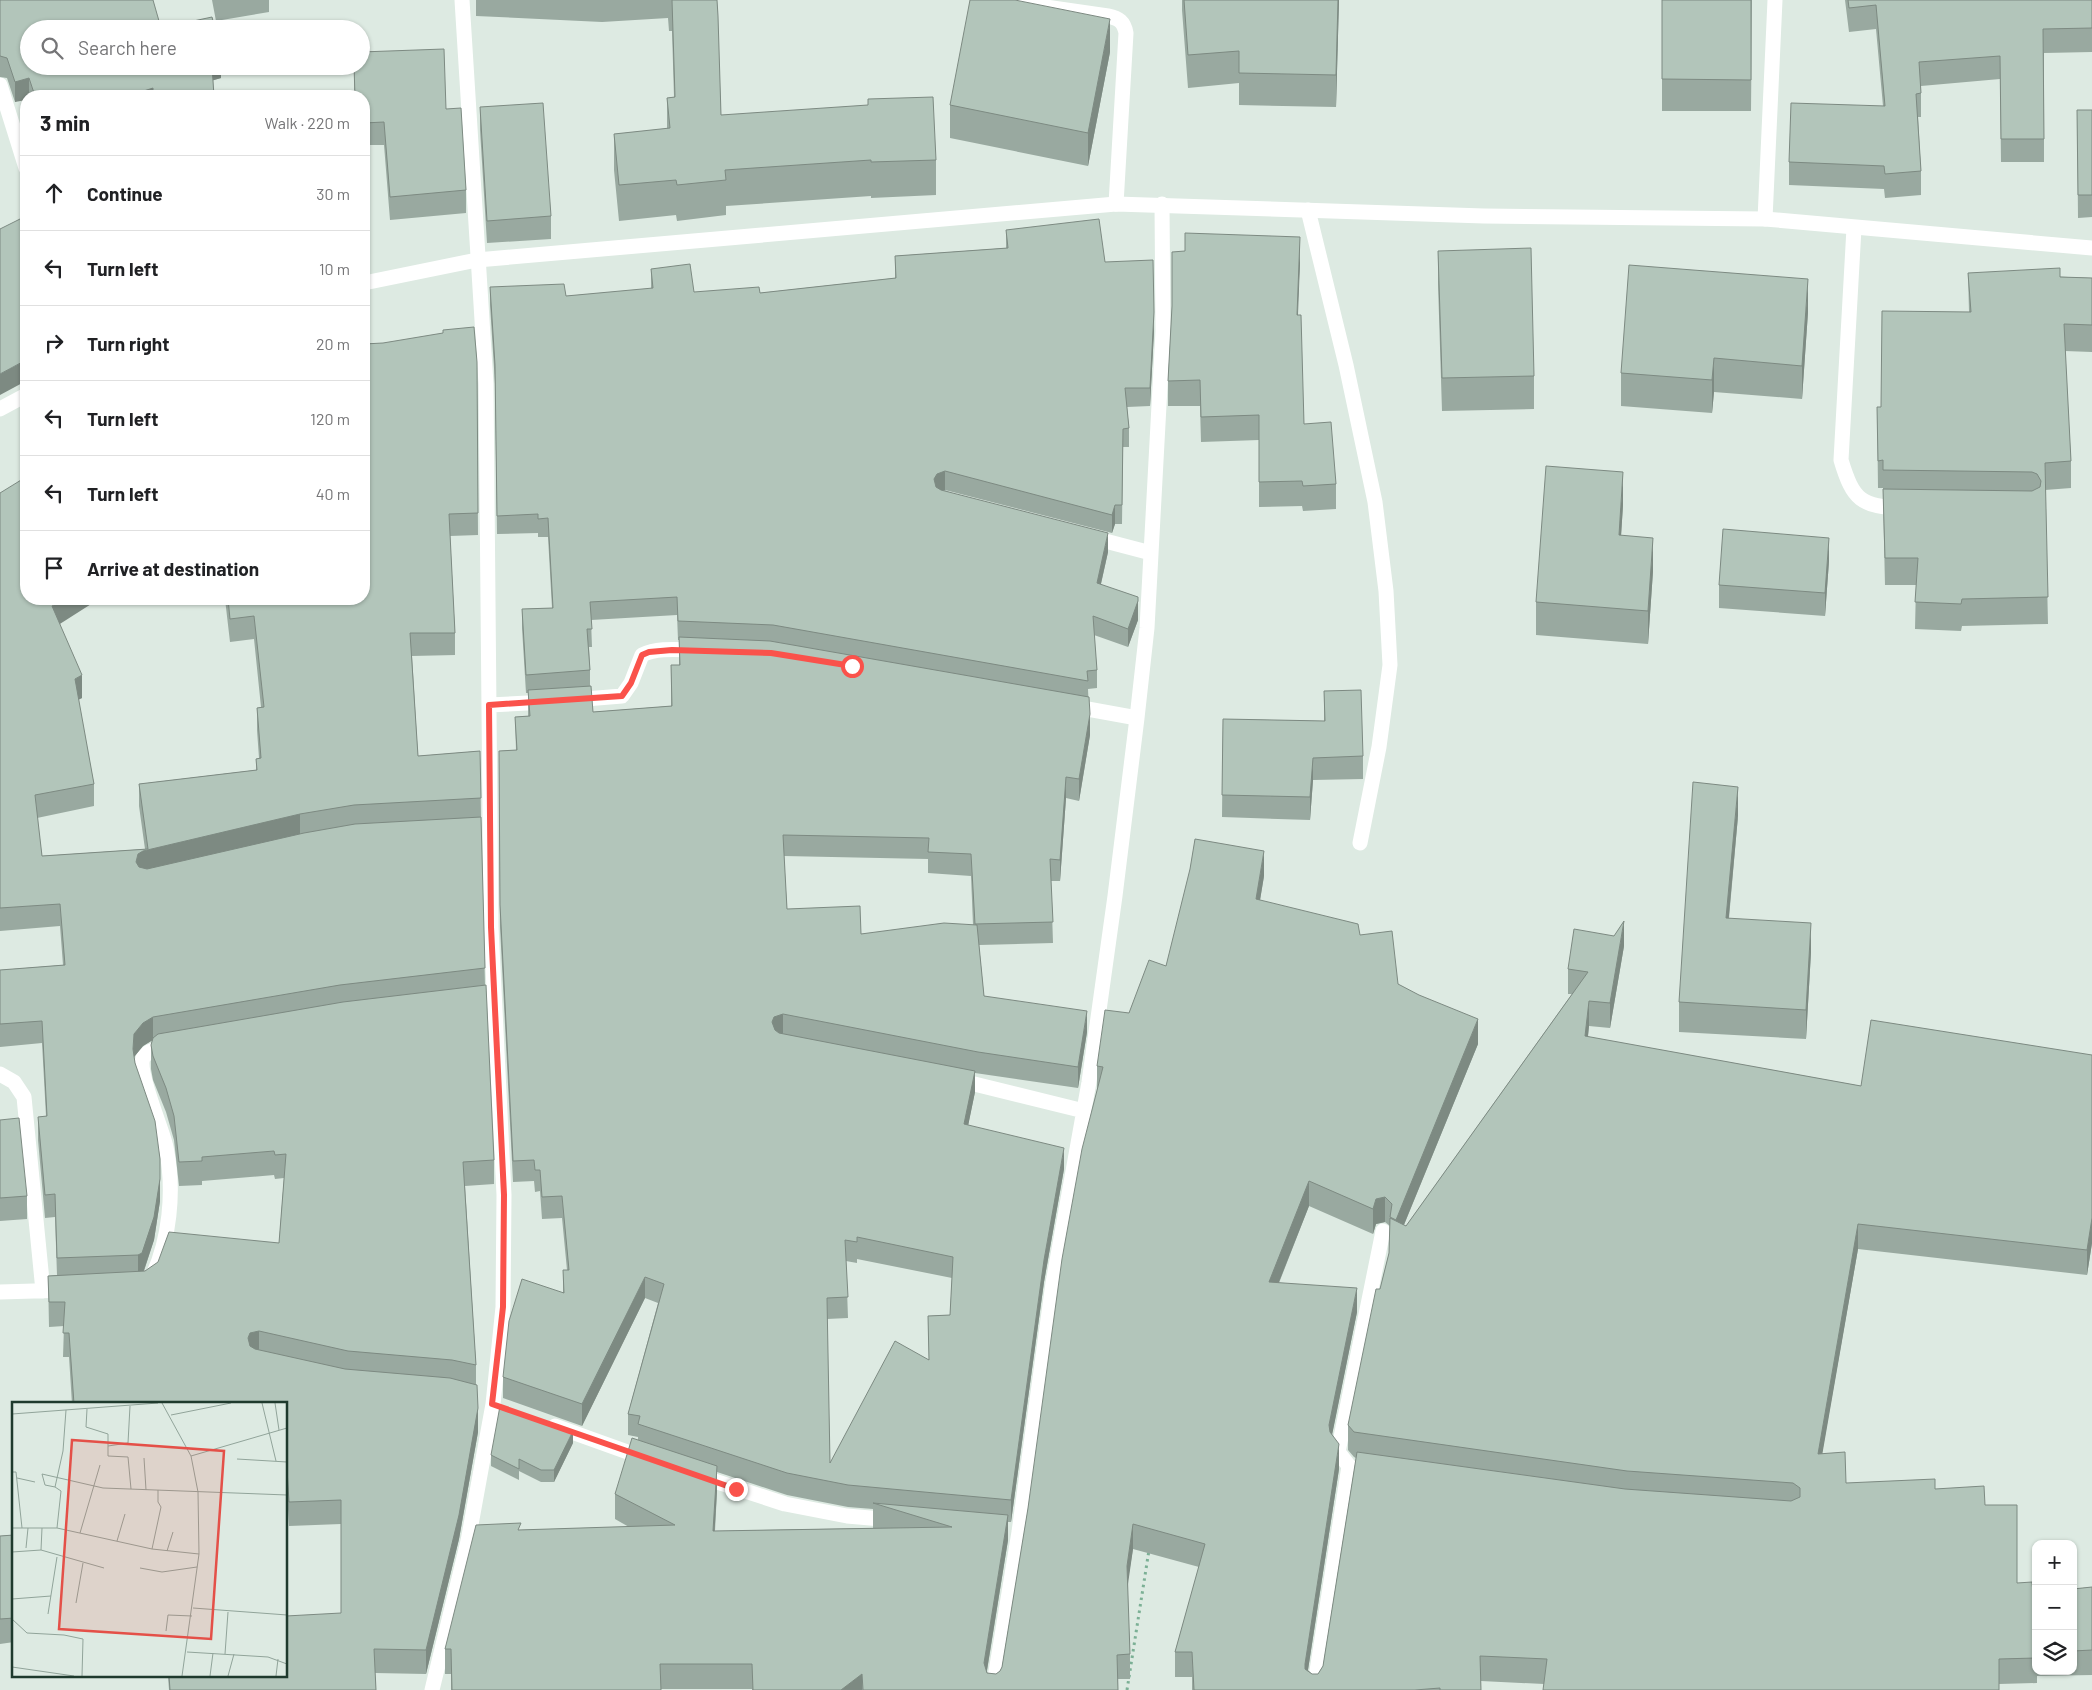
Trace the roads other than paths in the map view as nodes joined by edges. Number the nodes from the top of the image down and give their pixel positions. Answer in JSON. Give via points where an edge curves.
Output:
{"nodes":[{"id":1,"x":462,"y":0,"type":"edge"},
{"id":2,"x":998,"y":0,"type":"edge"},
{"id":3,"x":1774,"y":0,"type":"edge"},
{"id":4,"x":0,"y":85,"type":"edge"},
{"id":5,"x":20,"y":149,"type":"edge"},
{"id":6,"x":1116,"y":204,"type":"junction"},
{"id":7,"x":1162,"y":204,"type":"junction"},
{"id":8,"x":1308,"y":210,"type":"junction"},
{"id":9,"x":1765,"y":219,"type":"junction"},
{"id":10,"x":1854,"y":228,"type":"junction"},
{"id":11,"x":2092,"y":248,"type":"edge"},
{"id":12,"x":477,"y":260,"type":"junction"},
{"id":13,"x":370,"y":282,"type":"edge"},
{"id":14,"x":20,"y":398,"type":"edge"},
{"id":15,"x":0,"y":409,"type":"edge"},
{"id":16,"x":1916,"y":508,"type":"edge"},
{"id":17,"x":1076,"y":533,"type":"edge"},
{"id":18,"x":1151,"y":553,"type":"junction"},
{"id":19,"x":712,"y":651,"type":"edge"},
{"id":20,"x":1058,"y":704,"type":"edge"},
{"id":21,"x":489,"y":705,"type":"junction"},
{"id":22,"x":1137,"y":718,"type":"junction"},
{"id":23,"x":490,"y":830,"type":"junction"},
{"id":24,"x":471,"y":831,"type":"edge"},
{"id":25,"x":1360,"y":843,"type":"dead end"},
{"id":26,"x":495,"y":1000,"type":"junction"},
{"id":27,"x":476,"y":1002,"type":"edge"},
{"id":28,"x":182,"y":1044,"type":"edge"},
{"id":29,"x":0,"y":1074,"type":"edge"},
{"id":30,"x":943,"y":1076,"type":"edge"},
{"id":31,"x":1084,"y":1111,"type":"junction"},
{"id":32,"x":1383,"y":1231,"type":"dead end"},
{"id":33,"x":141,"y":1287,"type":"edge"},
{"id":34,"x":82,"y":1289,"type":"edge"},
{"id":35,"x":43,"y":1291,"type":"junction"},
{"id":36,"x":0,"y":1292,"type":"edge"},
{"id":37,"x":488,"y":1402,"type":"junction"},
{"id":38,"x":511,"y":1411,"type":"edge"},
{"id":39,"x":540,"y":1421,"type":"edge"},
{"id":40,"x":662,"y":1464,"type":"edge"},
{"id":41,"x":680,"y":1470,"type":"edge"},
{"id":42,"x":908,"y":1522,"type":"edge"},
{"id":43,"x":1000,"y":1530,"type":"edge"},
{"id":44,"x":1019,"y":1532,"type":"junction"},
{"id":45,"x":432,"y":1690,"type":"edge"},
{"id":46,"x":993,"y":1690,"type":"edge"},
{"id":47,"x":1314,"y":1690,"type":"edge"}],
"edges":[{"from":1,"to":12,"type":"street"},
{"from":2,"to":6,"type":"street","via":[[1108,16],[1124,24]]},
{"from":3,"to":9,"type":"street"},
{"from":4,"to":5,"type":"street"},
{"from":6,"to":7,"type":"street"},
{"from":6,"to":12,"type":"street"},
{"from":7,"to":8,"type":"street"},
{"from":7,"to":18,"type":"street","via":[[1164,331]]},
{"from":8,"to":9,"type":"street"},
{"from":8,"to":25,"type":"street","via":[[1375,502],[1386,591],[1390,665],[1379,747]]},
{"from":9,"to":10,"type":"street"},
{"from":10,"to":11,"type":"street"},
{"from":10,"to":16,"type":"street","via":[[1841,460],[1852,491],[1863,500],[1877,507]]},
{"from":12,"to":13,"type":"street"},
{"from":12,"to":21,"type":"street","via":[[486,384]]},
{"from":14,"to":15,"type":"street"},
{"from":17,"to":18,"type":"street"},
{"from":18,"to":22,"type":"street"},
{"from":19,"to":21,"type":"street","via":[[672,650],[642,655],[631,683],[618,697]]},
{"from":20,"to":22,"type":"street"},
{"from":21,"to":23,"type":"street"},
{"from":22,"to":31,"type":"street"},
{"from":23,"to":24,"type":"street"},
{"from":23,"to":26,"type":"street"},
{"from":26,"to":27,"type":"street"},
{"from":26,"to":37,"type":"street","via":[[504,1195],[503,1298],[498,1362]]},
{"from":28,"to":33,"type":"street","via":[[148,1053],[142,1068],[160,1121],[170,1182],[168,1225],[150,1282]]},
{"from":29,"to":35,"type":"street","via":[[14,1082],[24,1097]]},
{"from":30,"to":31,"type":"street"},
{"from":31,"to":44,"type":"street","via":[[1053,1283]]},
{"from":32,"to":47,"type":"street","via":[[1338,1452],[1354,1467]]},
{"from":34,"to":35,"type":"street"},
{"from":35,"to":36,"type":"street"},
{"from":37,"to":38,"type":"street"},
{"from":37,"to":45,"type":"street","via":[[468,1541]]},
{"from":39,"to":40,"type":"street"},
{"from":41,"to":42,"type":"street","via":[[785,1504],[847,1516]]},
{"from":43,"to":44,"type":"street"},
{"from":44,"to":46,"type":"street"}]}
